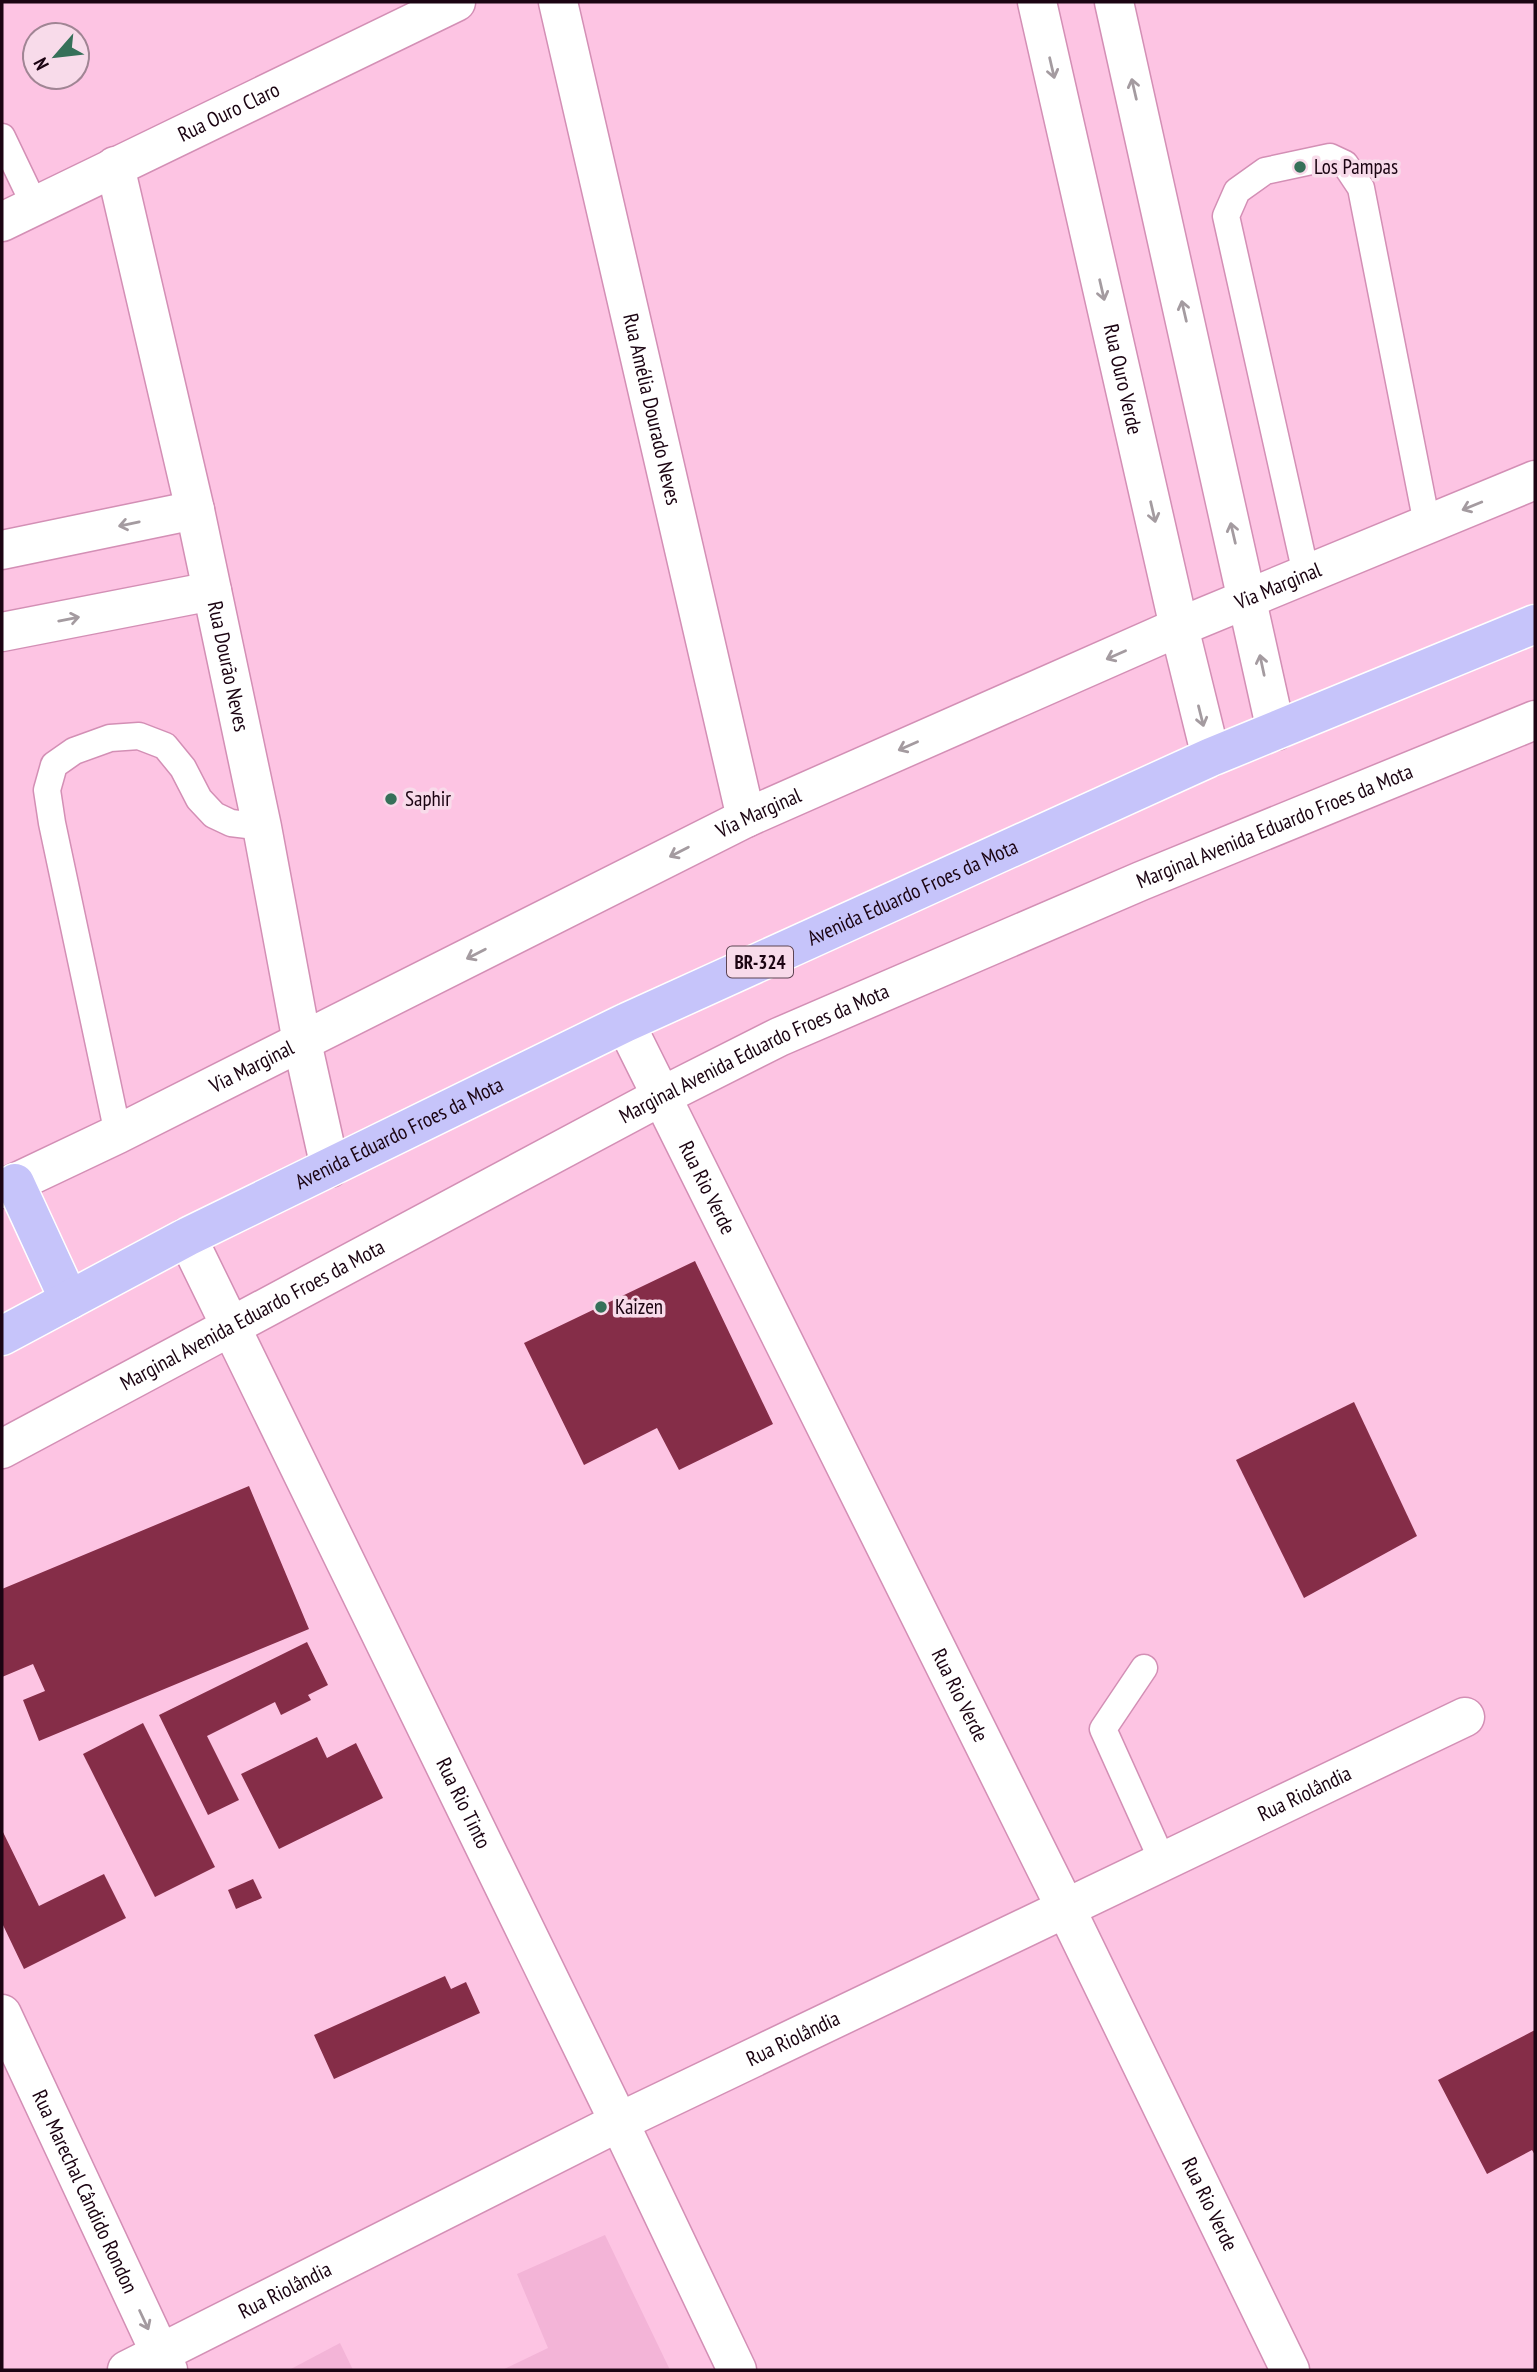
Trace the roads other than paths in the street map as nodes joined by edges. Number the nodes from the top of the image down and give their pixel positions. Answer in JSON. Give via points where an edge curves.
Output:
{"nodes":[{"id":1,"x":456,"y":2,"type":"edge"},
{"id":2,"x":558,"y":2,"type":"edge"},
{"id":3,"x":1037,"y":2,"type":"edge"},
{"id":4,"x":1114,"y":2,"type":"edge"},
{"id":5,"x":2,"y":138,"type":"edge"},
{"id":6,"x":116,"y":166,"type":"junction"},
{"id":7,"x":18,"y":214,"type":"edge"},
{"id":8,"x":1535,"y":481,"type":"edge"},
{"id":9,"x":195,"y":510,"type":"junction"},
{"id":10,"x":1427,"y":524,"type":"junction"},
{"id":11,"x":2,"y":550,"type":"edge"},
{"id":12,"x":1306,"y":574,"type":"junction"},
{"id":13,"x":212,"y":591,"type":"junction"},
{"id":14,"x":1248,"y":599,"type":"junction"},
{"id":15,"x":1535,"y":624,"type":"edge"},
{"id":16,"x":1179,"y":627,"type":"junction"},
{"id":17,"x":2,"y":632,"type":"edge"},
{"id":18,"x":1535,"y":720,"type":"edge"},
{"id":19,"x":1276,"y":731,"type":"junction"},
{"id":20,"x":1211,"y":757,"type":"junction"},
{"id":21,"x":746,"y":818,"type":"junction"},
{"id":22,"x":262,"y":827,"type":"junction"},
{"id":23,"x":625,"y":1023,"type":"junction"},
{"id":24,"x":302,"y":1042,"type":"junction"},
{"id":25,"x":660,"y":1097,"type":"junction"},
{"id":26,"x":118,"y":1134,"type":"junction"},
{"id":27,"x":330,"y":1168,"type":"junction"},
{"id":28,"x":8,"y":1186,"type":"edge"},
{"id":29,"x":187,"y":1237,"type":"junction"},
{"id":30,"x":69,"y":1300,"type":"junction"},
{"id":31,"x":231,"y":1328,"type":"junction"},
{"id":32,"x":2,"y":1336,"type":"edge"},
{"id":33,"x":2,"y":1449,"type":"edge"},
{"id":34,"x":1144,"y":1668,"type":"dead end"},
{"id":35,"x":1465,"y":1717,"type":"dead end"},
{"id":36,"x":1164,"y":1862,"type":"junction"},
{"id":37,"x":1066,"y":1909,"type":"junction"},
{"id":38,"x":2,"y":2014,"type":"edge"},
{"id":39,"x":619,"y":2122,"type":"junction"},
{"id":40,"x":164,"y":2362,"type":"edge"},
{"id":41,"x":127,"y":2370,"type":"edge"},
{"id":42,"x":737,"y":2370,"type":"edge"},
{"id":43,"x":1290,"y":2370,"type":"edge"}],
"edges":[{"from":1,"to":6,"type":"street","name":"Rua Ouro Claro"},
{"from":2,"to":21,"type":"street","name":"Rua Amélia Dourado Neves"},
{"from":3,"to":16,"type":"street","name":"Rua Ouro Verde","one_way":true},
{"from":14,"to":4,"type":"street","one_way":true},
{"from":5,"to":7,"type":"lane"},
{"from":6,"to":7,"type":"street","name":"Rua Ouro Claro"},
{"from":6,"to":9,"type":"street","name":"Rua Dourão Neves"},
{"from":8,"to":10,"type":"street","name":"Via Marginal","one_way":true},
{"from":9,"to":11,"type":"street","one_way":true},
{"from":9,"to":13,"type":"street","name":"Rua Dourão Neves"},
{"from":10,"to":12,"type":"street","name":"Via Marginal"},
{"from":10,"to":12,"type":"lane","via":[[1361,188],[1345,164],[1330,157],[1265,171],[1237,191],[1226,216]]},
{"from":12,"to":14,"type":"street","name":"Via Marginal"},
{"from":17,"to":13,"type":"street","one_way":true},
{"from":13,"to":22,"type":"street","name":"Rua Dourão Neves"},
{"from":14,"to":16,"type":"street","name":"Via Marginal"},
{"from":19,"to":14,"type":"street","one_way":true},
{"from":15,"to":19,"type":"highway","name":"Avenida Eduardo Froes da Mota","number":"BR-324"},
{"from":16,"to":20,"type":"street","name":"Rua Ouro Verde","one_way":true},
{"from":16,"to":21,"type":"street","name":"Via Marginal","one_way":true},
{"from":18,"to":25,"type":"street","name":"Marginal Avenida Eduardo Froes da Mota","via":[[1141,881],[804,1027]]},
{"from":19,"to":20,"type":"highway","name":"Avenida Eduardo Froes da Mota","number":"BR-324"},
{"from":20,"to":23,"type":"highway","name":"Avenida Eduardo Froes da Mota","number":"BR-324"},
{"from":21,"to":24,"type":"street","name":"Via Marginal","one_way":true},
{"from":22,"to":24,"type":"street","name":"Rua Dourão Neves"},
{"from":22,"to":26,"type":"lane","via":[[231,823],[214,815],[165,746],[139,736],[110,738],[74,751],[54,765],[47,790],[52,823]]},
{"from":23,"to":25,"type":"street","name":"Rua Rio Verde"},
{"from":23,"to":27,"type":"highway","name":"Avenida Eduardo Froes da Mota","number":"BR-324"},
{"from":24,"to":26,"type":"street","name":"Via Marginal"},
{"from":24,"to":27,"type":"street","name":"Rua Dourão Neves"},
{"from":25,"to":31,"type":"street","name":"Marginal Avenida Eduardo Froes da Mota"},
{"from":25,"to":37,"type":"street","name":"Rua Rio Verde"},
{"from":26,"to":28,"type":"street","name":"Via Marginal"},
{"from":27,"to":29,"type":"highway","name":"Avenida Eduardo Froes da Mota","number":"BR-324"},
{"from":28,"to":30,"type":"highway"},
{"from":29,"to":30,"type":"highway","name":"Avenida Eduardo Froes da Mota","number":"BR-324"},
{"from":29,"to":31,"type":"street","name":"Rua Rio Tinto"},
{"from":30,"to":32,"type":"highway","name":"Avenida Eduardo Froes da Mota","number":"BR-324"},
{"from":31,"to":33,"type":"street","name":"Marginal Avenida Eduardo Froes da Mota"},
{"from":31,"to":39,"type":"street","name":"Rua Rio Tinto"},
{"from":34,"to":36,"type":"lane","via":[[1103,1729]]},
{"from":35,"to":36,"type":"street","name":"Rua Riolândia"},
{"from":36,"to":37,"type":"street","name":"Rua Riolândia"},
{"from":37,"to":39,"type":"street","name":"Rua Riolândia"},
{"from":37,"to":43,"type":"street","name":"Rua Rio Verde"},
{"from":38,"to":40,"type":"street","name":"Rua Marechal Cândido Rondon","one_way":true},
{"from":39,"to":40,"type":"street","name":"Rua Riolândia"},
{"from":39,"to":42,"type":"street","name":"Rua Rio Tinto"},
{"from":40,"to":41,"type":"street","name":"Rua Riolândia"}]}
